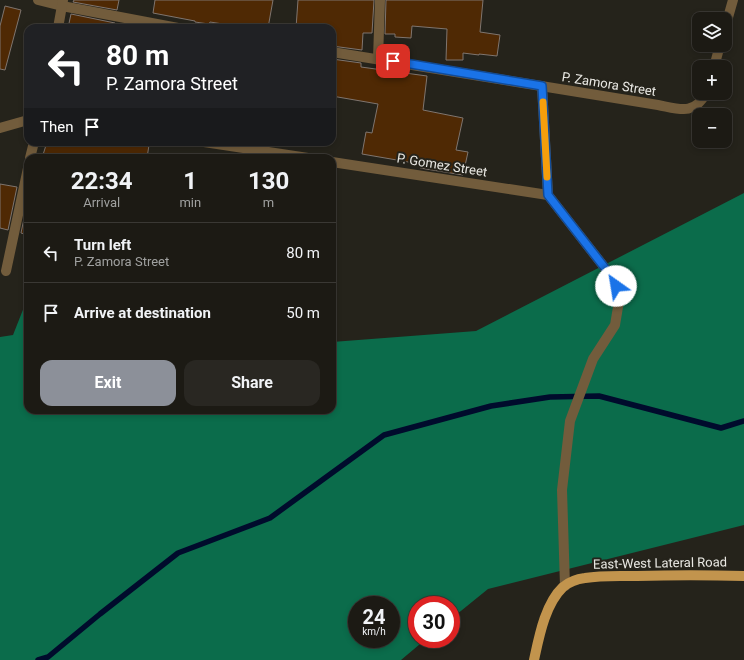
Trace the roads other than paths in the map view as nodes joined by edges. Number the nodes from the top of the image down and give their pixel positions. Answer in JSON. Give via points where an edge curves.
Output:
{"nodes":[{"id":1,"x":38,"y":0,"type":"edge"},
{"id":2,"x":380,"y":0,"type":"edge"},
{"id":3,"x":733,"y":0,"type":"edge"},
{"id":4,"x":63,"y":3,"type":"edge"},
{"id":5,"x":730,"y":12,"type":"edge"},
{"id":6,"x":59,"y":24,"type":"edge"},
{"id":7,"x":160,"y":24,"type":"edge"},
{"id":8,"x":336,"y":53,"type":"edge"},
{"id":9,"x":378,"y":59,"type":"junction"},
{"id":10,"x":542,"y":86,"type":"junction"},
{"id":11,"x":702,"y":100,"type":"edge"},
{"id":12,"x":24,"y":121,"type":"edge"},
{"id":13,"x":0,"y":128,"type":"edge"},
{"id":14,"x":230,"y":146,"type":"edge"},
{"id":15,"x":282,"y":154,"type":"edge"},
{"id":16,"x":336,"y":163,"type":"edge"},
{"id":17,"x":24,"y":187,"type":"edge"},
{"id":18,"x":548,"y":195,"type":"junction"},
{"id":19,"x":6,"y":271,"type":"dead end"},
{"id":20,"x":744,"y":576,"type":"edge"},
{"id":21,"x":565,"y":586,"type":"junction"},
{"id":22,"x":534,"y":660,"type":"edge"}],
"edges":[{"from":1,"to":4,"type":"street"},
{"from":2,"to":9,"type":"street"},
{"from":3,"to":5,"type":"street"},
{"from":4,"to":6,"type":"street"},
{"from":4,"to":7,"type":"street"},
{"from":8,"to":9,"type":"street","name":"P. Zamora Street"},
{"from":9,"to":10,"type":"street","name":"P. Zamora Street"},
{"from":10,"to":11,"type":"street","name":"P. Zamora Street","via":[[679,109],[692,109]]},
{"from":10,"to":18,"type":"street"},
{"from":12,"to":13,"type":"street"},
{"from":14,"to":15,"type":"street"},
{"from":16,"to":18,"type":"street","name":"P. Gomez Street"},
{"from":17,"to":19,"type":"street"},
{"from":18,"to":21,"type":"street","via":[[612,277],[620,295],[615,325],[593,359],[570,421],[562,490]]},
{"from":20,"to":21,"type":"main road","name":"East-West Lateral Road","via":[[604,576],[578,579]]},
{"from":21,"to":22,"type":"main road","name":"East-West Lateral Road","via":[[553,599],[542,627]]}]}
